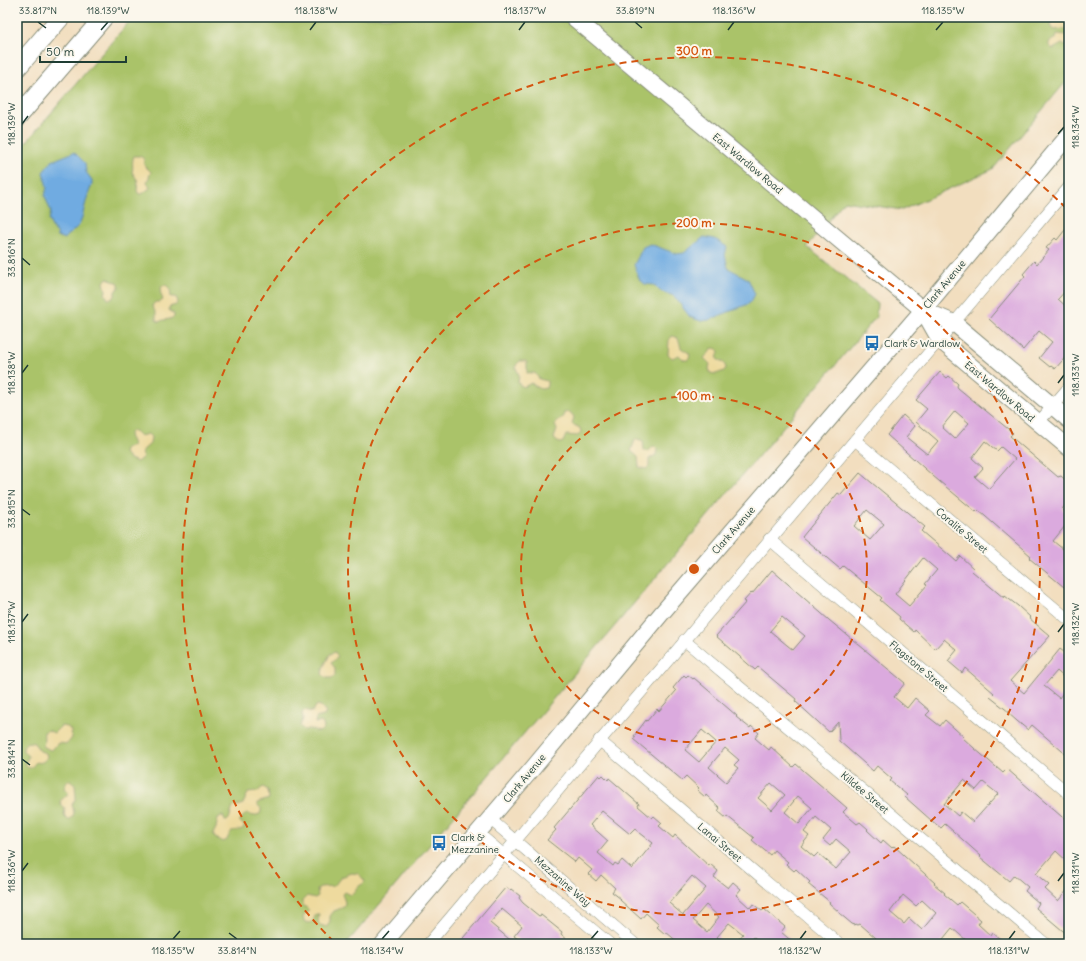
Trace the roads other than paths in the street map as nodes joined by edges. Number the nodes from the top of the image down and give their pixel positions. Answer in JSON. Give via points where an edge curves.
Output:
{"nodes":[{"id":1,"x":61,"y":17,"type":"edge"},
{"id":2,"x":104,"y":17,"type":"edge"},
{"id":3,"x":573,"y":17,"type":"edge"},
{"id":4,"x":17,"y":68,"type":"edge"},
{"id":5,"x":17,"y":118,"type":"edge"},
{"id":6,"x":1069,"y":135,"type":"edge"},
{"id":7,"x":1069,"y":187,"type":"edge"},
{"id":8,"x":923,"y":310,"type":"junction"},
{"id":9,"x":954,"y":323,"type":"junction"},
{"id":10,"x":940,"y":340,"type":"junction"},
{"id":11,"x":1069,"y":387,"type":"edge"},
{"id":12,"x":1053,"y":406,"type":"junction"},
{"id":13,"x":1069,"y":420,"type":"edge"},
{"id":14,"x":1038,"y":423,"type":"junction"},
{"id":15,"x":855,"y":440,"type":"junction"},
{"id":16,"x":1069,"y":448,"type":"edge"},
{"id":17,"x":769,"y":539,"type":"junction"},
{"id":18,"x":1069,"y":620,"type":"edge"},
{"id":19,"x":684,"y":640,"type":"junction"},
{"id":20,"x":599,"y":740,"type":"junction"},
{"id":21,"x":1069,"y":794,"type":"edge"},
{"id":22,"x":490,"y":819,"type":"junction"},
{"id":23,"x":478,"y":833,"type":"junction"},
{"id":24,"x":516,"y":840,"type":"junction"},
{"id":25,"x":504,"y":854,"type":"junction"},
{"id":26,"x":614,"y":926,"type":"junction"},
{"id":27,"x":604,"y":942,"type":"edge"},
{"id":28,"x":383,"y":944,"type":"edge"},
{"id":29,"x":428,"y":944,"type":"edge"},
{"id":30,"x":635,"y":944,"type":"edge"},
{"id":31,"x":840,"y":944,"type":"edge"},
{"id":32,"x":1046,"y":944,"type":"edge"}],
"edges":[{"from":1,"to":4,"type":"main road"},
{"from":2,"to":5,"type":"main road"},
{"from":3,"to":8,"type":"main road","name":"East Wardlow Road"},
{"from":6,"to":8,"type":"main road","name":"Clark Avenue"},
{"from":7,"to":9,"type":"street"},
{"from":8,"to":9,"type":"main road","name":"East Wardlow Road"},
{"from":8,"to":10,"type":"main road","name":"East Wardlow Road"},
{"from":8,"to":22,"type":"main road","name":"Clark Avenue","via":[[666,608]]},
{"from":9,"to":10,"type":"street"},
{"from":9,"to":12,"type":"main road","name":"East Wardlow Road"},
{"from":10,"to":14,"type":"main road","name":"East Wardlow Road"},
{"from":10,"to":15,"type":"street"},
{"from":11,"to":12,"type":"street"},
{"from":12,"to":13,"type":"main road","name":"East Wardlow Road"},
{"from":12,"to":14,"type":"street"},
{"from":14,"to":16,"type":"main road","name":"East Wardlow Road"},
{"from":15,"to":17,"type":"street"},
{"from":15,"to":18,"type":"street","name":"Coralite Street"},
{"from":17,"to":19,"type":"street"},
{"from":17,"to":21,"type":"street","name":"Flagstone Street"},
{"from":19,"to":20,"type":"street"},
{"from":19,"to":32,"type":"street","name":"Killdee Street"},
{"from":20,"to":24,"type":"street"},
{"from":20,"to":31,"type":"street","name":"Lanai Street"},
{"from":22,"to":23,"type":"main road","name":"Clark Avenue"},
{"from":22,"to":24,"type":"street","name":"Mezzanine Way"},
{"from":23,"to":25,"type":"street","name":"Mezzanine Way"},
{"from":23,"to":28,"type":"main road","name":"Clark Avenue"},
{"from":24,"to":25,"type":"street"},
{"from":24,"to":26,"type":"street","name":"Mezzanine Way"},
{"from":25,"to":27,"type":"street","name":"Mezzanine Way"},
{"from":25,"to":29,"type":"street"},
{"from":26,"to":27,"type":"street"},
{"from":26,"to":30,"type":"street","name":"Mezzanine Way"}]}
